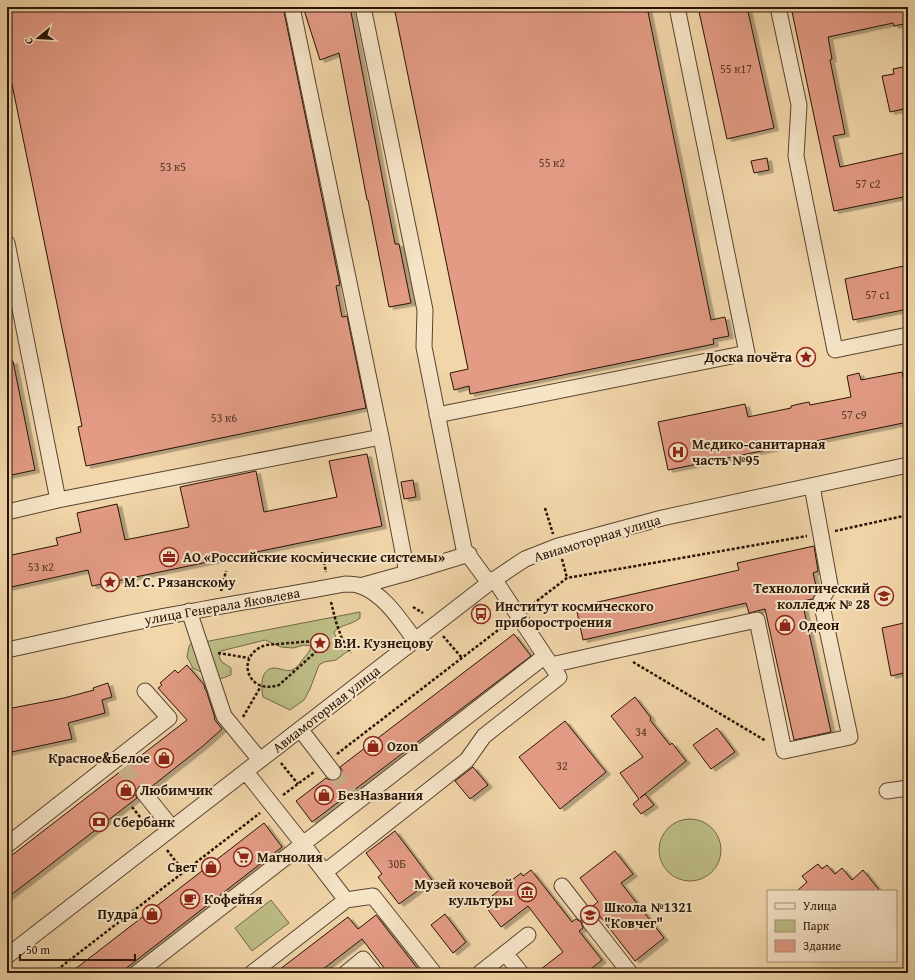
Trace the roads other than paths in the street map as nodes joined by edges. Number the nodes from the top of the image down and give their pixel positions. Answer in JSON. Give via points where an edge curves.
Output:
{"nodes":[{"id":1,"x":292,"y":7,"type":"edge"},
{"id":2,"x":363,"y":7,"type":"edge"},
{"id":3,"x":677,"y":7,"type":"edge"},
{"id":4,"x":778,"y":7,"type":"edge"},
{"id":5,"x":7,"y":243,"type":"edge"},
{"id":6,"x":908,"y":335,"type":"edge"},
{"id":7,"x":437,"y":416,"type":"junction"},
{"id":8,"x":381,"y":437,"type":"junction"},
{"id":9,"x":908,"y":465,"type":"edge"},
{"id":10,"x":812,"y":486,"type":"junction"},
{"id":11,"x":58,"y":500,"type":"junction"},
{"id":12,"x":7,"y":512,"type":"edge"},
{"id":13,"x":468,"y":554,"type":"junction"},
{"id":14,"x":407,"y":573,"type":"junction"},
{"id":15,"x":492,"y":581,"type":"junction"},
{"id":16,"x":360,"y":586,"type":"junction"},
{"id":17,"x":189,"y":612,"type":"junction"},
{"id":18,"x":415,"y":640,"type":"junction"},
{"id":19,"x":7,"y":650,"type":"edge"},
{"id":20,"x":548,"y":661,"type":"junction"},
{"id":21,"x":145,"y":691,"type":"dead end"},
{"id":22,"x":300,"y":729,"type":"junction"},
{"id":23,"x":260,"y":760,"type":"junction"},
{"id":24,"x":330,"y":767,"type":"tunnel mouth"},
{"id":25,"x":246,"y":772,"type":"junction"},
{"id":26,"x":908,"y":788,"type":"edge"},
{"id":27,"x":887,"y":791,"type":"dead end"},
{"id":28,"x":144,"y":793,"type":"tunnel mouth"},
{"id":29,"x":172,"y":828,"type":"junction"},
{"id":30,"x":7,"y":844,"type":"edge"},
{"id":31,"x":303,"y":844,"type":"junction"},
{"id":32,"x":325,"y":872,"type":"junction"},
{"id":33,"x":562,"y":886,"type":"dead end"},
{"id":34,"x":346,"y":900,"type":"junction"},
{"id":35,"x":528,"y":935,"type":"dead end"},
{"id":36,"x":505,"y":953,"type":"junction"},
{"id":37,"x":7,"y":956,"type":"edge"},
{"id":38,"x":138,"y":973,"type":"edge"},
{"id":39,"x":252,"y":973,"type":"edge"},
{"id":40,"x":346,"y":973,"type":"edge"},
{"id":41,"x":374,"y":973,"type":"edge"},
{"id":42,"x":434,"y":973,"type":"edge"},
{"id":43,"x":480,"y":973,"type":"edge"},
{"id":44,"x":521,"y":973,"type":"edge"},
{"id":45,"x":630,"y":973,"type":"edge"}],
"edges":[{"from":1,"to":8,"type":"street"},
{"from":2,"to":7,"type":"street","via":[[425,310],[424,347]]},
{"from":3,"to":7,"type":"street","via":[[747,353]]},
{"from":4,"to":6,"type":"street","via":[[799,105],[796,156],[835,350]]},
{"from":5,"to":11,"type":"street"},
{"from":7,"to":13,"type":"street","via":[[464,549]]},
{"from":8,"to":11,"type":"street"},
{"from":8,"to":14,"type":"street"},
{"from":9,"to":10,"type":"street","name":"Авиамоторная улица"},
{"from":10,"to":15,"type":"street","name":"Авиамоторная улица","via":[[662,518],[558,546],[525,560]]},
{"from":10,"to":20,"type":"street","via":[[830,585],[821,601],[850,737],[784,751],[757,620]]},
{"from":11,"to":12,"type":"street"},
{"from":13,"to":14,"type":"street"},
{"from":13,"to":15,"type":"street"},
{"from":14,"to":16,"type":"street"},
{"from":15,"to":18,"type":"street","name":"Авиамоторная улица"},
{"from":15,"to":20,"type":"street"},
{"from":16,"to":17,"type":"street","name":"улица Генерала Яковлева","via":[[345,584]]},
{"from":16,"to":18,"type":"street","name":"улица Генерала Яковлева","via":[[381,598]]},
{"from":17,"to":19,"type":"street","name":"улица Генерала Яковлева"},
{"from":17,"to":23,"type":"street","via":[[224,716]]},
{"from":18,"to":22,"type":"street","name":"Авиамоторная улица"},
{"from":20,"to":31,"type":"street","via":[[353,798]]},
{"from":20,"to":32,"type":"street","via":[[559,677],[484,736],[467,760]]},
{"from":21,"to":30,"type":"street","via":[[170,718],[121,764]]},
{"from":22,"to":23,"type":"street","name":"Авиамоторная улица"},
{"from":22,"to":24,"type":"street"},
{"from":23,"to":25,"type":"street","name":"Авиамоторная улица"},
{"from":25,"to":29,"type":"street","name":"Авиамоторная улица"},
{"from":25,"to":31,"type":"street"},
{"from":26,"to":27,"type":"street"},
{"from":28,"to":29,"type":"street"},
{"from":29,"to":37,"type":"street","name":"Авиамоторная улица"},
{"from":31,"to":32,"type":"street"},
{"from":31,"to":38,"type":"street"},
{"from":32,"to":34,"type":"street"},
{"from":33,"to":45,"type":"street"},
{"from":34,"to":39,"type":"street"},
{"from":34,"to":42,"type":"street","via":[[373,896]]},
{"from":35,"to":36,"type":"street"},
{"from":36,"to":43,"type":"street"},
{"from":36,"to":44,"type":"street"},
{"from":40,"to":41,"type":"street","via":[[363,959]]}]}
